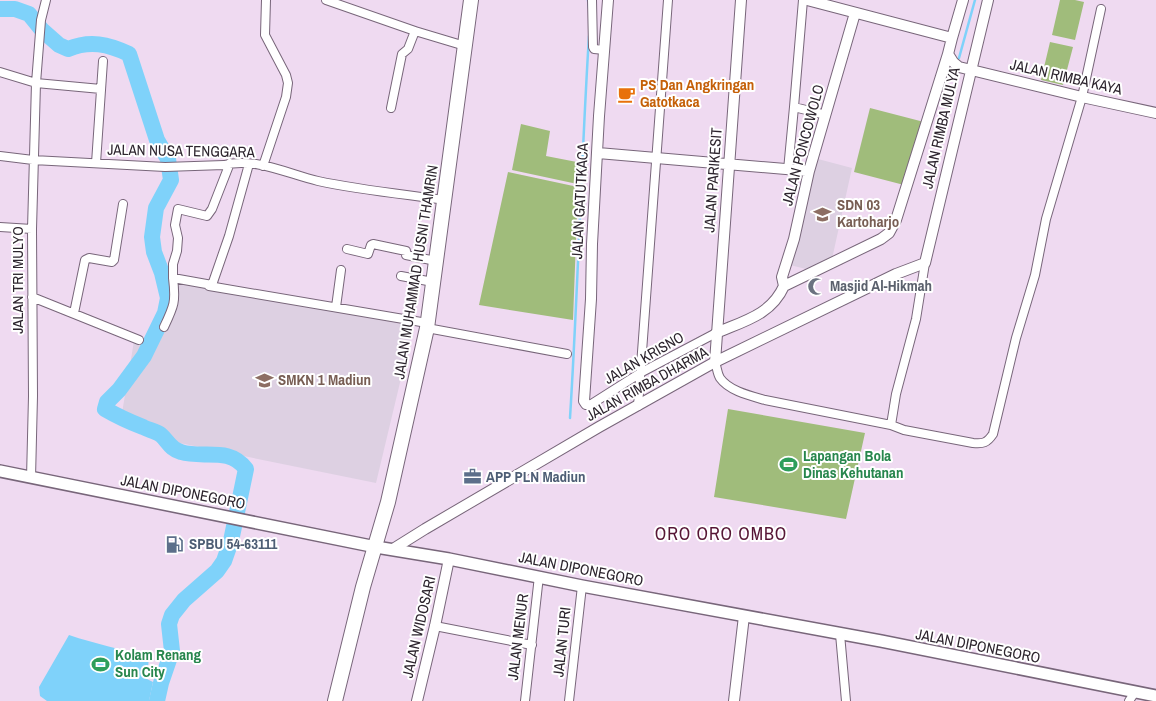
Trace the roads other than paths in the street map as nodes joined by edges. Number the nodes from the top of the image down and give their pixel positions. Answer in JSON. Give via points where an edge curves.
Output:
{"nodes":[{"id":1,"x":46,"y":0,"type":"edge"},
{"id":2,"x":266,"y":0,"type":"edge"},
{"id":3,"x":326,"y":0,"type":"edge"},
{"id":4,"x":471,"y":0,"type":"edge"},
{"id":5,"x":592,"y":0,"type":"edge"},
{"id":6,"x":608,"y":0,"type":"edge"},
{"id":7,"x":668,"y":0,"type":"edge"},
{"id":8,"x":741,"y":0,"type":"edge"},
{"id":9,"x":802,"y":0,"type":"edge"},
{"id":10,"x":807,"y":0,"type":"edge"},
{"id":11,"x":963,"y":0,"type":"edge"},
{"id":12,"x":988,"y":0,"type":"edge"},
{"id":13,"x":1101,"y":9,"type":"dead end"},
{"id":14,"x":855,"y":13,"type":"junction"},
{"id":15,"x":416,"y":32,"type":"junction"},
{"id":16,"x":952,"y":38,"type":"junction"},
{"id":17,"x":464,"y":46,"type":"junction"},
{"id":18,"x":604,"y":50,"type":"junction"},
{"id":19,"x":948,"y":54,"type":"junction"},
{"id":20,"x":103,"y":62,"type":"dead end"},
{"id":21,"x":970,"y":70,"type":"junction"},
{"id":22,"x":0,"y":72,"type":"edge"},
{"id":23,"x":36,"y":83,"type":"junction"},
{"id":24,"x":101,"y":90,"type":"junction"},
{"id":25,"x":1082,"y":97,"type":"junction"},
{"id":26,"x":794,"y":107,"type":"junction"},
{"id":27,"x":391,"y":108,"type":"dead end"},
{"id":28,"x":1156,"y":113,"type":"edge"},
{"id":29,"x":826,"y":115,"type":"junction"},
{"id":30,"x":598,"y":153,"type":"junction"},
{"id":31,"x":0,"y":156,"type":"edge"},
{"id":32,"x":656,"y":158,"type":"junction"},
{"id":33,"x":34,"y":160,"type":"junction"},
{"id":34,"x":96,"y":163,"type":"junction"},
{"id":35,"x":230,"y":164,"type":"junction"},
{"id":36,"x":249,"y":164,"type":"junction"},
{"id":37,"x":729,"y":164,"type":"junction"},
{"id":38,"x":263,"y":166,"type":"junction"},
{"id":39,"x":788,"y":170,"type":"junction"},
{"id":40,"x":809,"y":172,"type":"junction"},
{"id":41,"x":445,"y":200,"type":"junction"},
{"id":42,"x":124,"y":204,"type":"dead end"},
{"id":43,"x":0,"y":227,"type":"edge"},
{"id":44,"x":32,"y":229,"type":"junction"},
{"id":45,"x":346,"y":249,"type":"dead end"},
{"id":46,"x":436,"y":261,"type":"junction"},
{"id":47,"x":925,"y":263,"type":"junction"},
{"id":48,"x":340,"y":270,"type":"dead end"},
{"id":49,"x":401,"y":276,"type":"dead end"},
{"id":50,"x":173,"y":278,"type":"junction"},
{"id":51,"x":433,"y":282,"type":"junction"},
{"id":52,"x":209,"y":286,"type":"junction"},
{"id":53,"x":784,"y":286,"type":"junction"},
{"id":54,"x":32,"y":297,"type":"junction"},
{"id":55,"x":336,"y":307,"type":"junction"},
{"id":56,"x":74,"y":313,"type":"junction"},
{"id":57,"x":427,"y":326,"type":"junction"},
{"id":58,"x":164,"y":327,"type":"dead end"},
{"id":59,"x":716,"y":333,"type":"junction"},
{"id":60,"x":139,"y":340,"type":"dead end"},
{"id":61,"x":567,"y":354,"type":"dead end"},
{"id":62,"x":715,"y":362,"type":"junction"},
{"id":63,"x":642,"y":372,"type":"junction"},
{"id":64,"x":586,"y":404,"type":"joint"},
{"id":65,"x":638,"y":406,"type":"junction"},
{"id":66,"x":891,"y":425,"type":"junction"},
{"id":67,"x":0,"y":471,"type":"edge"},
{"id":68,"x":31,"y":478,"type":"junction"},
{"id":69,"x":376,"y":547,"type":"junction"},
{"id":70,"x":393,"y":550,"type":"junction"},
{"id":71,"x":449,"y":559,"type":"junction"},
{"id":72,"x":539,"y":576,"type":"junction"},
{"id":73,"x":582,"y":586,"type":"junction"},
{"id":74,"x":744,"y":616,"type":"junction"},
{"id":75,"x":435,"y":626,"type":"junction"},
{"id":76,"x":840,"y":634,"type":"junction"},
{"id":77,"x":532,"y":645,"type":"junction"},
{"id":78,"x":1132,"y":696,"type":"edge"},
{"id":79,"x":1156,"y":696,"type":"edge"},
{"id":80,"x":335,"y":701,"type":"edge"},
{"id":81,"x":417,"y":701,"type":"edge"},
{"id":82,"x":525,"y":701,"type":"edge"},
{"id":83,"x":569,"y":701,"type":"edge"},
{"id":84,"x":734,"y":701,"type":"edge"},
{"id":85,"x":846,"y":701,"type":"edge"}],
"edges":[{"from":1,"to":23,"type":"street","name":"JALAN TRI MULYO","via":[[41,20]]},
{"from":2,"to":38,"type":"street","via":[[265,35],[288,83]]},
{"from":3,"to":15,"type":"street"},
{"from":4,"to":17,"type":"highway","name":"JALAN MUHAMMAD HUSNI THAMRIN"},
{"from":5,"to":18,"type":"street","via":[[593,47]]},
{"from":6,"to":18,"type":"street","name":"JALAN GATUTKACA"},
{"from":7,"to":32,"type":"street"},
{"from":8,"to":37,"type":"street","name":"JALAN PARIKESIT"},
{"from":9,"to":26,"type":"street"},
{"from":10,"to":14,"type":"street"},
{"from":11,"to":16,"type":"street"},
{"from":12,"to":21,"type":"street","name":"JALAN RIMBA MULYA"},
{"from":13,"to":25,"type":"street"},
{"from":14,"to":16,"type":"street"},
{"from":14,"to":29,"type":"street","name":"JALAN PONCOWOLO"},
{"from":15,"to":17,"type":"street"},
{"from":15,"to":27,"type":"street","via":[[402,54]]},
{"from":16,"to":19,"type":"street"},
{"from":17,"to":41,"type":"highway","name":"JALAN MUHAMMAD HUSNI THAMRIN"},
{"from":18,"to":30,"type":"street","name":"JALAN GATUTKACA"},
{"from":19,"to":21,"type":"street","name":"JALAN RIMBA KAYA","via":[[959,67]]},
{"from":19,"to":53,"type":"street","via":[[896,220],[889,233]]},
{"from":20,"to":24,"type":"street"},
{"from":21,"to":25,"type":"street","name":"JALAN RIMBA KAYA"},
{"from":21,"to":47,"type":"street","name":"JALAN RIMBA MULYA"},
{"from":22,"to":23,"type":"street"},
{"from":23,"to":24,"type":"street"},
{"from":23,"to":33,"type":"street","name":"JALAN TRI MULYO"},
{"from":24,"to":34,"type":"street"},
{"from":25,"to":28,"type":"street","name":"JALAN RIMBA KAYA"},
{"from":25,"to":66,"type":"street","via":[[1046,219],[1035,275],[993,434],[983,444]]},
{"from":26,"to":29,"type":"street"},
{"from":26,"to":39,"type":"street"},
{"from":29,"to":40,"type":"street","name":"JALAN PONCOWOLO"},
{"from":30,"to":32,"type":"street"},
{"from":30,"to":64,"type":"street","name":"JALAN GATUTKACA"},
{"from":31,"to":33,"type":"street","name":"JALAN NUSA TENGGARA"},
{"from":32,"to":37,"type":"street"},
{"from":32,"to":63,"type":"street"},
{"from":33,"to":34,"type":"street","name":"JALAN NUSA TENGGARA"},
{"from":33,"to":44,"type":"street","name":"JALAN TRI MULYO"},
{"from":34,"to":35,"type":"street","name":"JALAN NUSA TENGGARA","via":[[165,167]]},
{"from":35,"to":36,"type":"street","name":"JALAN NUSA TENGGARA"},
{"from":35,"to":50,"type":"street","via":[[207,216],[178,209]]},
{"from":36,"to":38,"type":"street","name":"JALAN NUSA TENGGARA"},
{"from":36,"to":52,"type":"street","via":[[230,236]]},
{"from":37,"to":39,"type":"street"},
{"from":37,"to":59,"type":"street","name":"JALAN PARIKESIT"},
{"from":38,"to":41,"type":"street","name":"JALAN NUSA TENGGARA","via":[[325,182]]},
{"from":39,"to":40,"type":"street"},
{"from":40,"to":53,"type":"street","name":"JALAN PONCOWOLO","via":[[782,277]]},
{"from":41,"to":46,"type":"highway","name":"JALAN MUHAMMAD HUSNI THAMRIN"},
{"from":42,"to":56,"type":"street","via":[[114,260],[86,260]]},
{"from":43,"to":44,"type":"street"},
{"from":44,"to":54,"type":"street","name":"JALAN TRI MULYO"},
{"from":45,"to":46,"type":"street","via":[[368,254],[373,244],[406,251],[406,256]]},
{"from":46,"to":51,"type":"highway","name":"JALAN MUHAMMAD HUSNI THAMRIN"},
{"from":47,"to":62,"type":"street","name":"JALAN RIMBA DHARMA"},
{"from":47,"to":66,"type":"street","via":[[916,319]]},
{"from":48,"to":55,"type":"street"},
{"from":49,"to":51,"type":"street"},
{"from":50,"to":52,"type":"street"},
{"from":50,"to":58,"type":"street","via":[[173,310]]},
{"from":51,"to":57,"type":"highway","name":"JALAN MUHAMMAD HUSNI THAMRIN"},
{"from":52,"to":55,"type":"street"},
{"from":53,"to":59,"type":"street","via":[[766,311]]},
{"from":54,"to":56,"type":"street"},
{"from":54,"to":68,"type":"street","name":"JALAN TRI MULYO"},
{"from":55,"to":57,"type":"street"},
{"from":56,"to":60,"type":"street"},
{"from":57,"to":61,"type":"street"},
{"from":57,"to":69,"type":"highway","name":"JALAN MUHAMMAD HUSNI THAMRIN"},
{"from":59,"to":62,"type":"street","name":"JALAN PARIKESIT"},
{"from":59,"to":63,"type":"street","name":"JALAN KRISNO"},
{"from":62,"to":65,"type":"street","name":"JALAN RIMBA DHARMA"},
{"from":62,"to":66,"type":"street","via":[[724,382],[748,395]]},
{"from":63,"to":64,"type":"street","name":"JALAN KRISNO","via":[[590,406]]},
{"from":63,"to":65,"type":"street"},
{"from":65,"to":70,"type":"street","name":"JALAN RIMBA DHARMA"},
{"from":67,"to":68,"type":"main road","name":"JALAN DIPONEGORO"},
{"from":68,"to":69,"type":"main road","name":"JALAN DIPONEGORO"},
{"from":69,"to":70,"type":"main road","name":"JALAN DIPONEGORO"},
{"from":69,"to":80,"type":"highway","name":"JALAN MUHAMMAD HUSNI THAMRIN"},
{"from":70,"to":71,"type":"main road","name":"JALAN DIPONEGORO"},
{"from":71,"to":72,"type":"main road","name":"JALAN DIPONEGORO"},
{"from":71,"to":75,"type":"street","name":"JALAN WIDOSARI"},
{"from":72,"to":73,"type":"main road","name":"JALAN DIPONEGORO"},
{"from":72,"to":77,"type":"street","name":"JALAN MENUR"},
{"from":73,"to":74,"type":"main road","name":"JALAN DIPONEGORO"},
{"from":73,"to":83,"type":"street","name":"JALAN TURI"},
{"from":74,"to":76,"type":"main road","name":"JALAN DIPONEGORO"},
{"from":74,"to":84,"type":"street"},
{"from":75,"to":77,"type":"street"},
{"from":75,"to":81,"type":"street","name":"JALAN WIDOSARI"},
{"from":76,"to":78,"type":"main road","name":"JALAN DIPONEGORO"},
{"from":76,"to":85,"type":"street"},
{"from":77,"to":82,"type":"street","name":"JALAN MENUR"},
{"from":78,"to":79,"type":"main road","name":"JALAN DIPONEGORO"}]}
